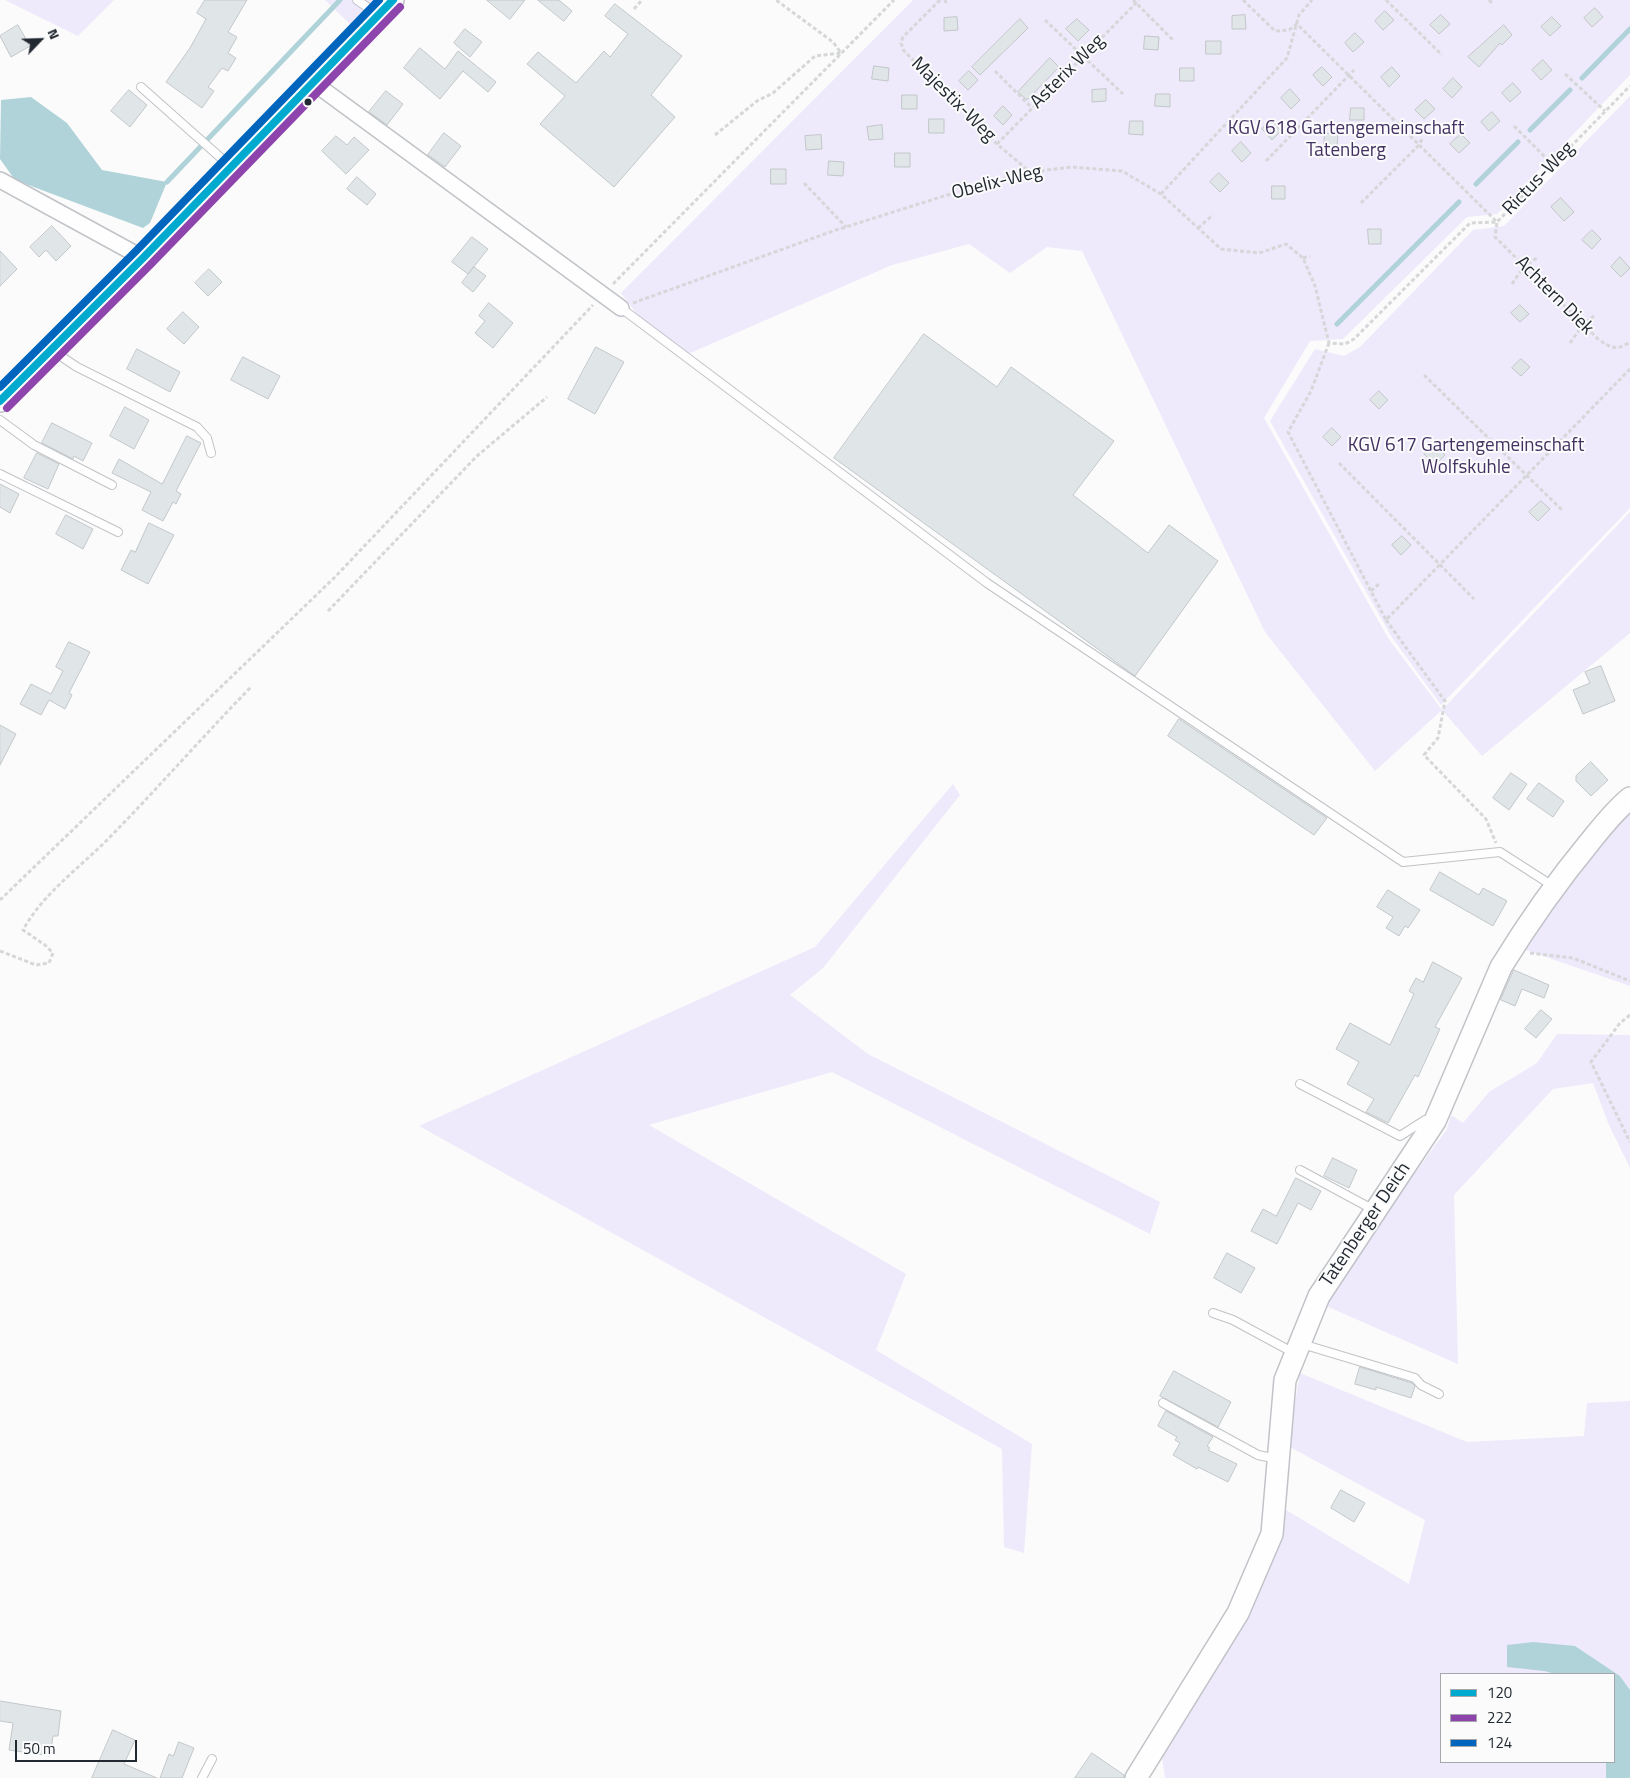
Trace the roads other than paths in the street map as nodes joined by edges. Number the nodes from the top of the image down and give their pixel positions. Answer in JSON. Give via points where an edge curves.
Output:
{"nodes":[{"id":1,"x":357,"y":0,"type":"edge"},
{"id":2,"x":386,"y":7,"type":"edge"},
{"id":3,"x":314,"y":83,"type":"junction"},
{"id":4,"x":141,"y":87,"type":"dead end"},
{"id":5,"x":232,"y":168,"type":"junction"},
{"id":6,"x":0,"y":180,"type":"edge"},
{"id":7,"x":143,"y":258,"type":"junction"},
{"id":8,"x":621,"y":308,"type":"joint"},
{"id":9,"x":52,"y":350,"type":"junction"},
{"id":10,"x":0,"y":401,"type":"edge"},
{"id":11,"x":0,"y":420,"type":"edge"},
{"id":12,"x":211,"y":453,"type":"dead end"},
{"id":13,"x":0,"y":474,"type":"edge"},
{"id":14,"x":112,"y":485,"type":"dead end"},
{"id":15,"x":118,"y":532,"type":"dead end"},
{"id":16,"x":1630,"y":798,"type":"edge"},
{"id":17,"x":1553,"y":886,"type":"junction"},
{"id":18,"x":1300,"y":1084,"type":"dead end"},
{"id":19,"x":1435,"y":1121,"type":"junction"},
{"id":20,"x":1300,"y":1170,"type":"dead end"},
{"id":21,"x":1376,"y":1210,"type":"junction"},
{"id":22,"x":1213,"y":1313,"type":"dead end"},
{"id":23,"x":1298,"y":1348,"type":"junction"},
{"id":24,"x":1439,"y":1394,"type":"dead end"},
{"id":25,"x":1163,"y":1403,"type":"dead end"},
{"id":26,"x":1279,"y":1459,"type":"junction"},
{"id":27,"x":212,"y":1759,"type":"dead end"},
{"id":28,"x":202,"y":1778,"type":"edge"},
{"id":29,"x":1136,"y":1778,"type":"edge"}],
"edges":[{"from":1,"to":2,"type":"lane"},
{"from":2,"to":3,"type":"street"},
{"from":3,"to":5,"type":"street"},
{"from":3,"to":8,"type":"street"},
{"from":4,"to":5,"type":"lane"},
{"from":5,"to":7,"type":"street"},
{"from":6,"to":7,"type":"street"},
{"from":7,"to":9,"type":"street"},
{"from":8,"to":17,"type":"lane","via":[[987,582],[1403,862],[1500,852]]},
{"from":9,"to":10,"type":"street"},
{"from":9,"to":12,"type":"lane","via":[[77,367],[197,427],[207,438]]},
{"from":11,"to":14,"type":"lane","via":[[34,445]]},
{"from":13,"to":15,"type":"lane"},
{"from":16,"to":17,"type":"street","name":"Tatenberger Deich","via":[[1617,809]]},
{"from":17,"to":19,"type":"street","name":"Tatenberger Deich","via":[[1501,968]]},
{"from":18,"to":19,"type":"lane","via":[[1400,1136],[1425,1120]]},
{"from":19,"to":21,"type":"street","name":"Tatenberger Deich"},
{"from":20,"to":21,"type":"lane"},
{"from":21,"to":23,"type":"street","name":"Tatenberger Deich","via":[[1319,1296]]},
{"from":22,"to":23,"type":"lane"},
{"from":23,"to":24,"type":"lane","via":[[1415,1378]]},
{"from":23,"to":26,"type":"street","name":"Tatenberger Deich","via":[[1285,1380]]},
{"from":25,"to":26,"type":"lane","via":[[1258,1455]]},
{"from":26,"to":29,"type":"street","name":"Tatenberger Deich","via":[[1272,1534],[1238,1613]]},
{"from":27,"to":28,"type":"lane"}]}
